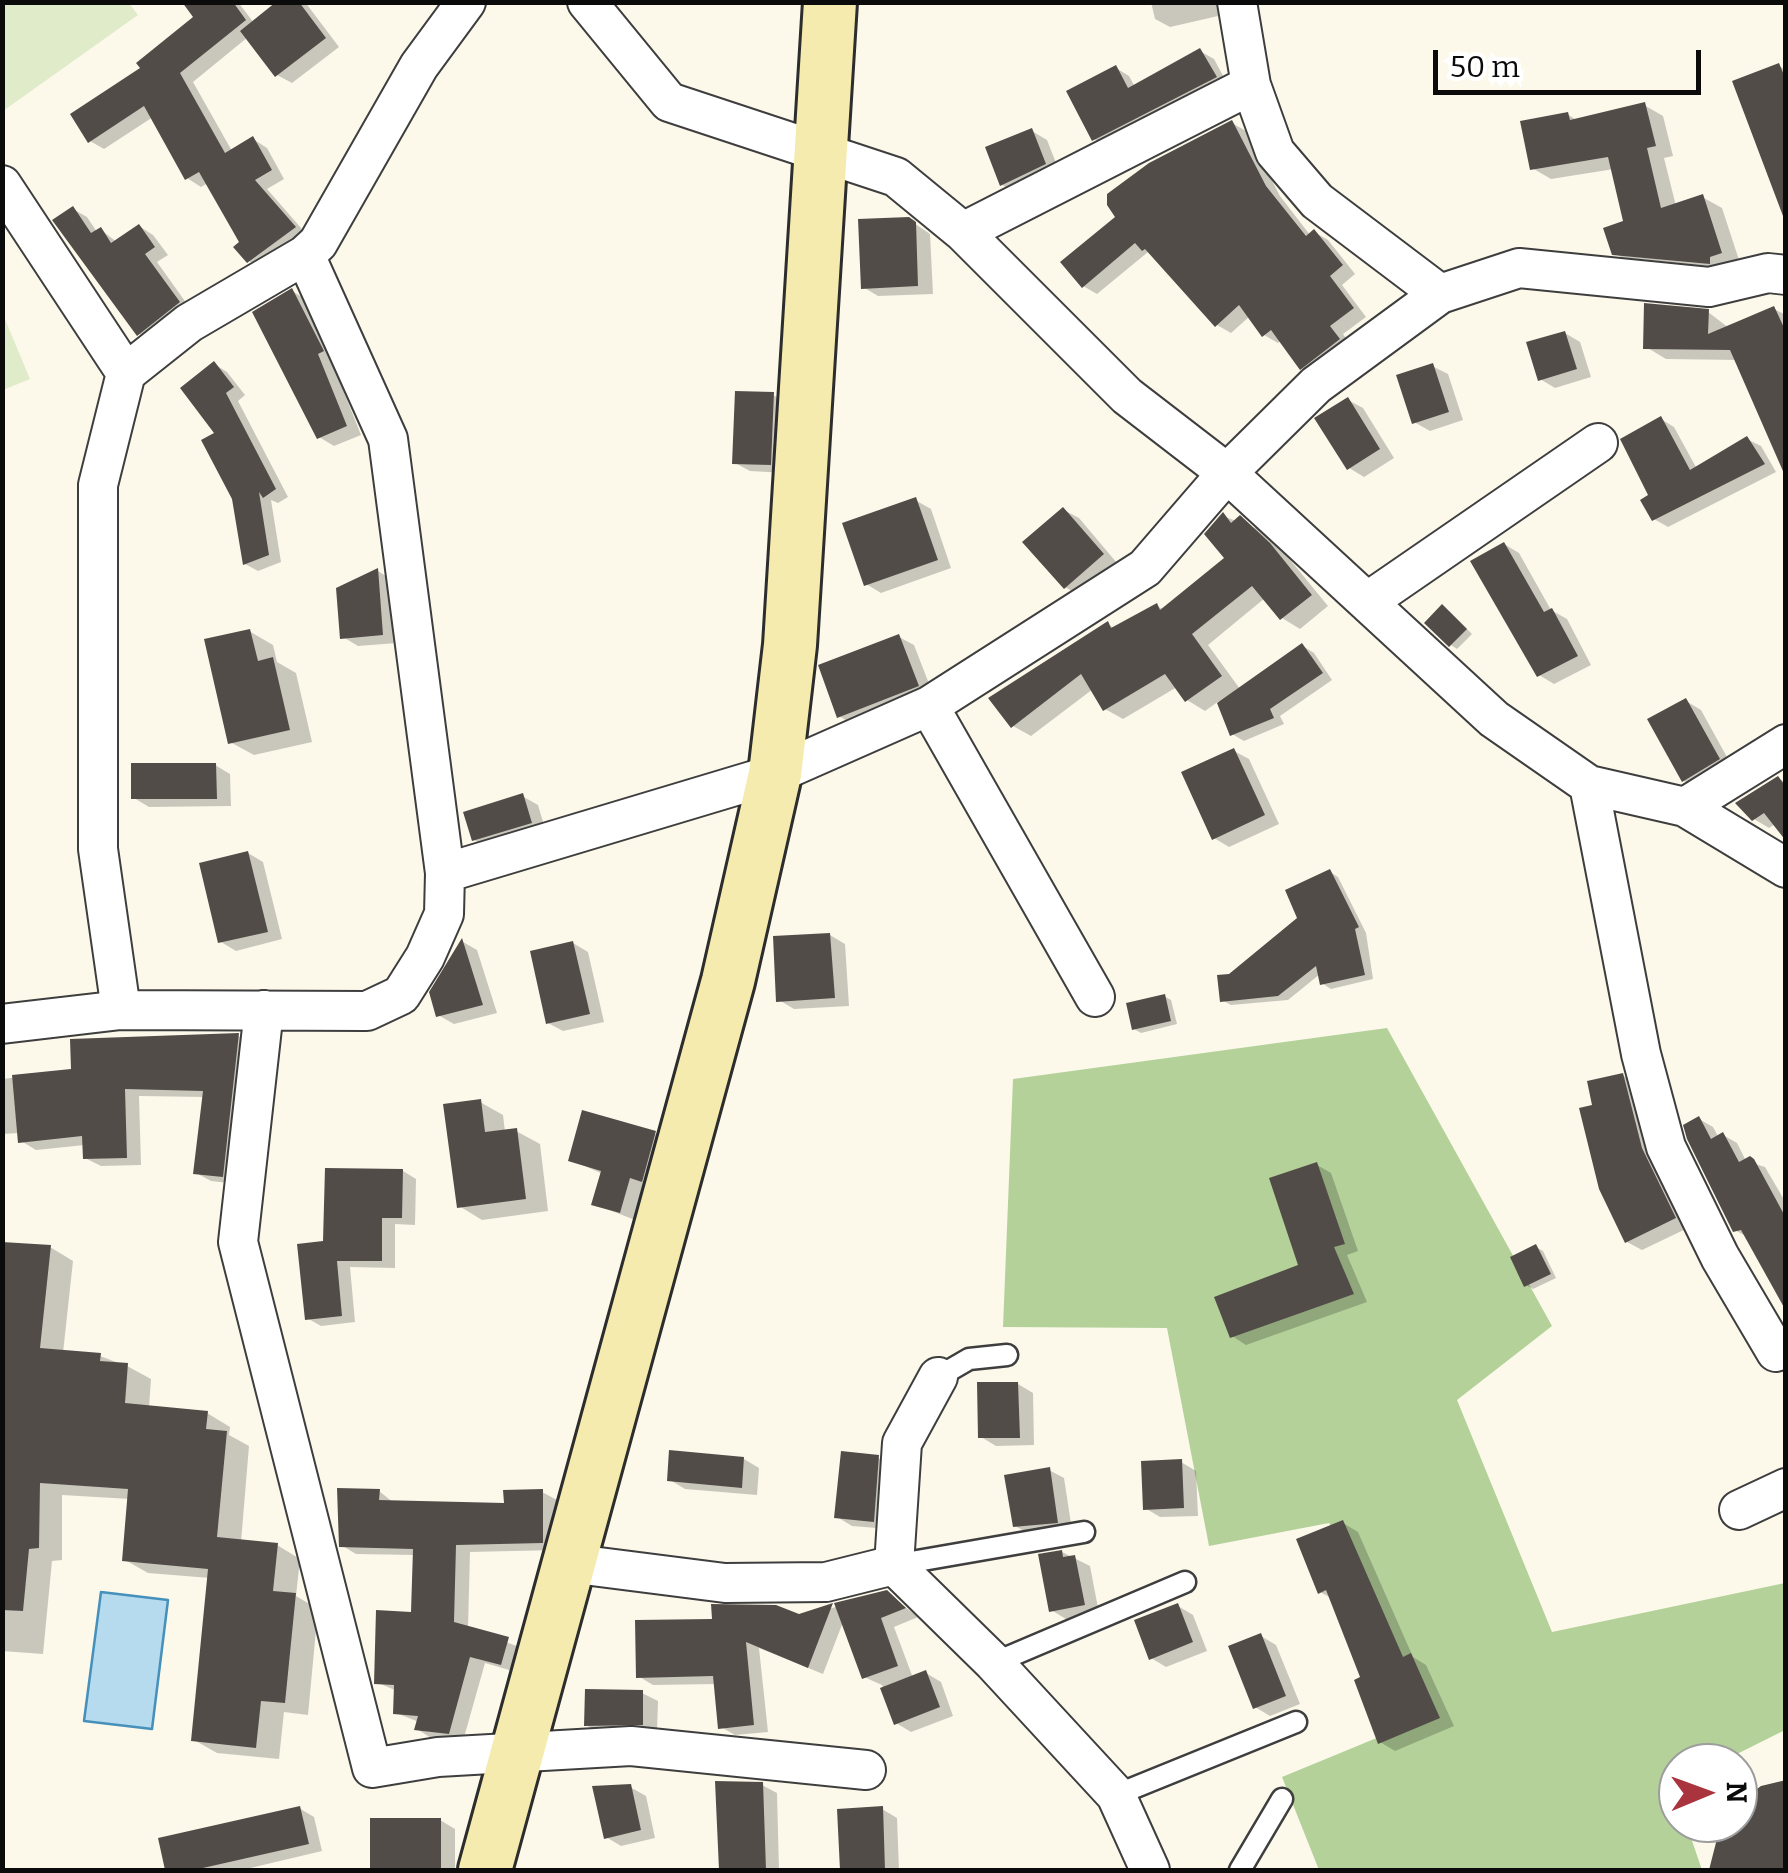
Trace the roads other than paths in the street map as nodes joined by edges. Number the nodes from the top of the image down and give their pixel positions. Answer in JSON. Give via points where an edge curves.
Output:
{"nodes":[{"id":1,"x":466,"y":2,"type":"edge"},
{"id":2,"x":587,"y":2,"type":"edge"},
{"id":3,"x":830,"y":2,"type":"edge"},
{"id":4,"x":1236,"y":2,"type":"edge"},
{"id":5,"x":1251,"y":85,"type":"junction"},
{"id":6,"x":820,"y":152,"type":"junction"},
{"id":7,"x":2,"y":185,"type":"edge"},
{"id":8,"x":963,"y":232,"type":"junction"},
{"id":9,"x":305,"y":256,"type":"junction"},
{"id":10,"x":1780,"y":270,"type":"edge"},
{"id":11,"x":1440,"y":294,"type":"junction"},
{"id":12,"x":126,"y":373,"type":"junction"},
{"id":13,"x":1598,"y":443,"type":"dead end"},
{"id":14,"x":1227,"y":473,"type":"junction"},
{"id":15,"x":1366,"y":602,"type":"junction"},
{"id":16,"x":930,"y":706,"type":"junction"},
{"id":17,"x":1786,"y":744,"type":"edge"},
{"id":18,"x":775,"y":774,"type":"junction"},
{"id":19,"x":1589,"y":785,"type":"junction"},
{"id":20,"x":1685,"y":807,"type":"junction"},
{"id":21,"x":1786,"y":868,"type":"edge"},
{"id":22,"x":445,"y":873,"type":"junction"},
{"id":23,"x":1095,"y":997,"type":"dead end"},
{"id":24,"x":121,"y":1010,"type":"junction"},
{"id":25,"x":264,"y":1010,"type":"junction"},
{"id":26,"x":2,"y":1024,"type":"edge"},
{"id":27,"x":1776,"y":1352,"type":"dead end"},
{"id":28,"x":1007,"y":1355,"type":"dead end"},
{"id":29,"x":938,"y":1377,"type":"joint"},
{"id":30,"x":1786,"y":1488,"type":"edge"},
{"id":31,"x":1740,"y":1510,"type":"dead end"},
{"id":32,"x":1084,"y":1532,"type":"dead end"},
{"id":33,"x":568,"y":1564,"type":"junction"},
{"id":34,"x":894,"y":1565,"type":"junction"},
{"id":35,"x":1185,"y":1582,"type":"dead end"},
{"id":36,"x":994,"y":1663,"type":"junction"},
{"id":37,"x":1296,"y":1722,"type":"dead end"},
{"id":38,"x":516,"y":1751,"type":"junction"},
{"id":39,"x":866,"y":1770,"type":"dead end"},
{"id":40,"x":1116,"y":1795,"type":"junction"},
{"id":41,"x":1282,"y":1800,"type":"dead end"},
{"id":42,"x":485,"y":1870,"type":"edge"},
{"id":43,"x":1150,"y":1870,"type":"edge"},
{"id":44,"x":1240,"y":1870,"type":"edge"}],
"edges":[{"from":1,"to":9,"type":"street","via":[[419,66]]},
{"from":2,"to":6,"type":"street","via":[[669,102]]},
{"from":3,"to":6,"type":"street"},
{"from":4,"to":5,"type":"street"},
{"from":5,"to":8,"type":"street"},
{"from":5,"to":11,"type":"street","via":[[1276,152],[1317,200]]},
{"from":6,"to":8,"type":"street","via":[[896,178]]},
{"from":6,"to":18,"type":"street","via":[[790,645]]},
{"from":7,"to":12,"type":"street"},
{"from":8,"to":14,"type":"street","via":[[1127,396]]},
{"from":9,"to":12,"type":"street","via":[[189,323]]},
{"from":9,"to":22,"type":"street","via":[[388,439]]},
{"from":10,"to":11,"type":"street","via":[[1709,287],[1519,268]]},
{"from":11,"to":14,"type":"street","via":[[1316,385]]},
{"from":12,"to":24,"type":"street","via":[[98,485],[98,849]]},
{"from":13,"to":15,"type":"street"},
{"from":14,"to":15,"type":"street"},
{"from":14,"to":16,"type":"street","via":[[1145,568]]},
{"from":15,"to":19,"type":"street","via":[[1494,719]]},
{"from":16,"to":18,"type":"street"},
{"from":16,"to":23,"type":"street"},
{"from":17,"to":20,"type":"street"},
{"from":18,"to":22,"type":"street"},
{"from":18,"to":33,"type":"street","via":[[728,981]]},
{"from":19,"to":20,"type":"street"},
{"from":19,"to":27,"type":"street","via":[[1641,1054],[1666,1147]]},
{"from":20,"to":21,"type":"street"},
{"from":22,"to":25,"type":"street","via":[[444,914],[401,996],[366,1012]]},
{"from":24,"to":25,"type":"street"},
{"from":24,"to":26,"type":"street"},
{"from":25,"to":38,"type":"street","via":[[238,1242],[372,1768]]},
{"from":28,"to":29,"type":"lane","via":[[969,1359]]},
{"from":29,"to":34,"type":"street","via":[[902,1442]]},
{"from":30,"to":31,"type":"street"},
{"from":32,"to":34,"type":"lane"},
{"from":33,"to":34,"type":"street","via":[[725,1584],[826,1582]]},
{"from":33,"to":38,"type":"street"},
{"from":34,"to":36,"type":"street"},
{"from":35,"to":36,"type":"lane"},
{"from":36,"to":40,"type":"street"},
{"from":37,"to":40,"type":"lane"},
{"from":38,"to":39,"type":"street","via":[[631,1746]]},
{"from":38,"to":42,"type":"street"},
{"from":40,"to":43,"type":"street"},
{"from":41,"to":44,"type":"lane"}]}
